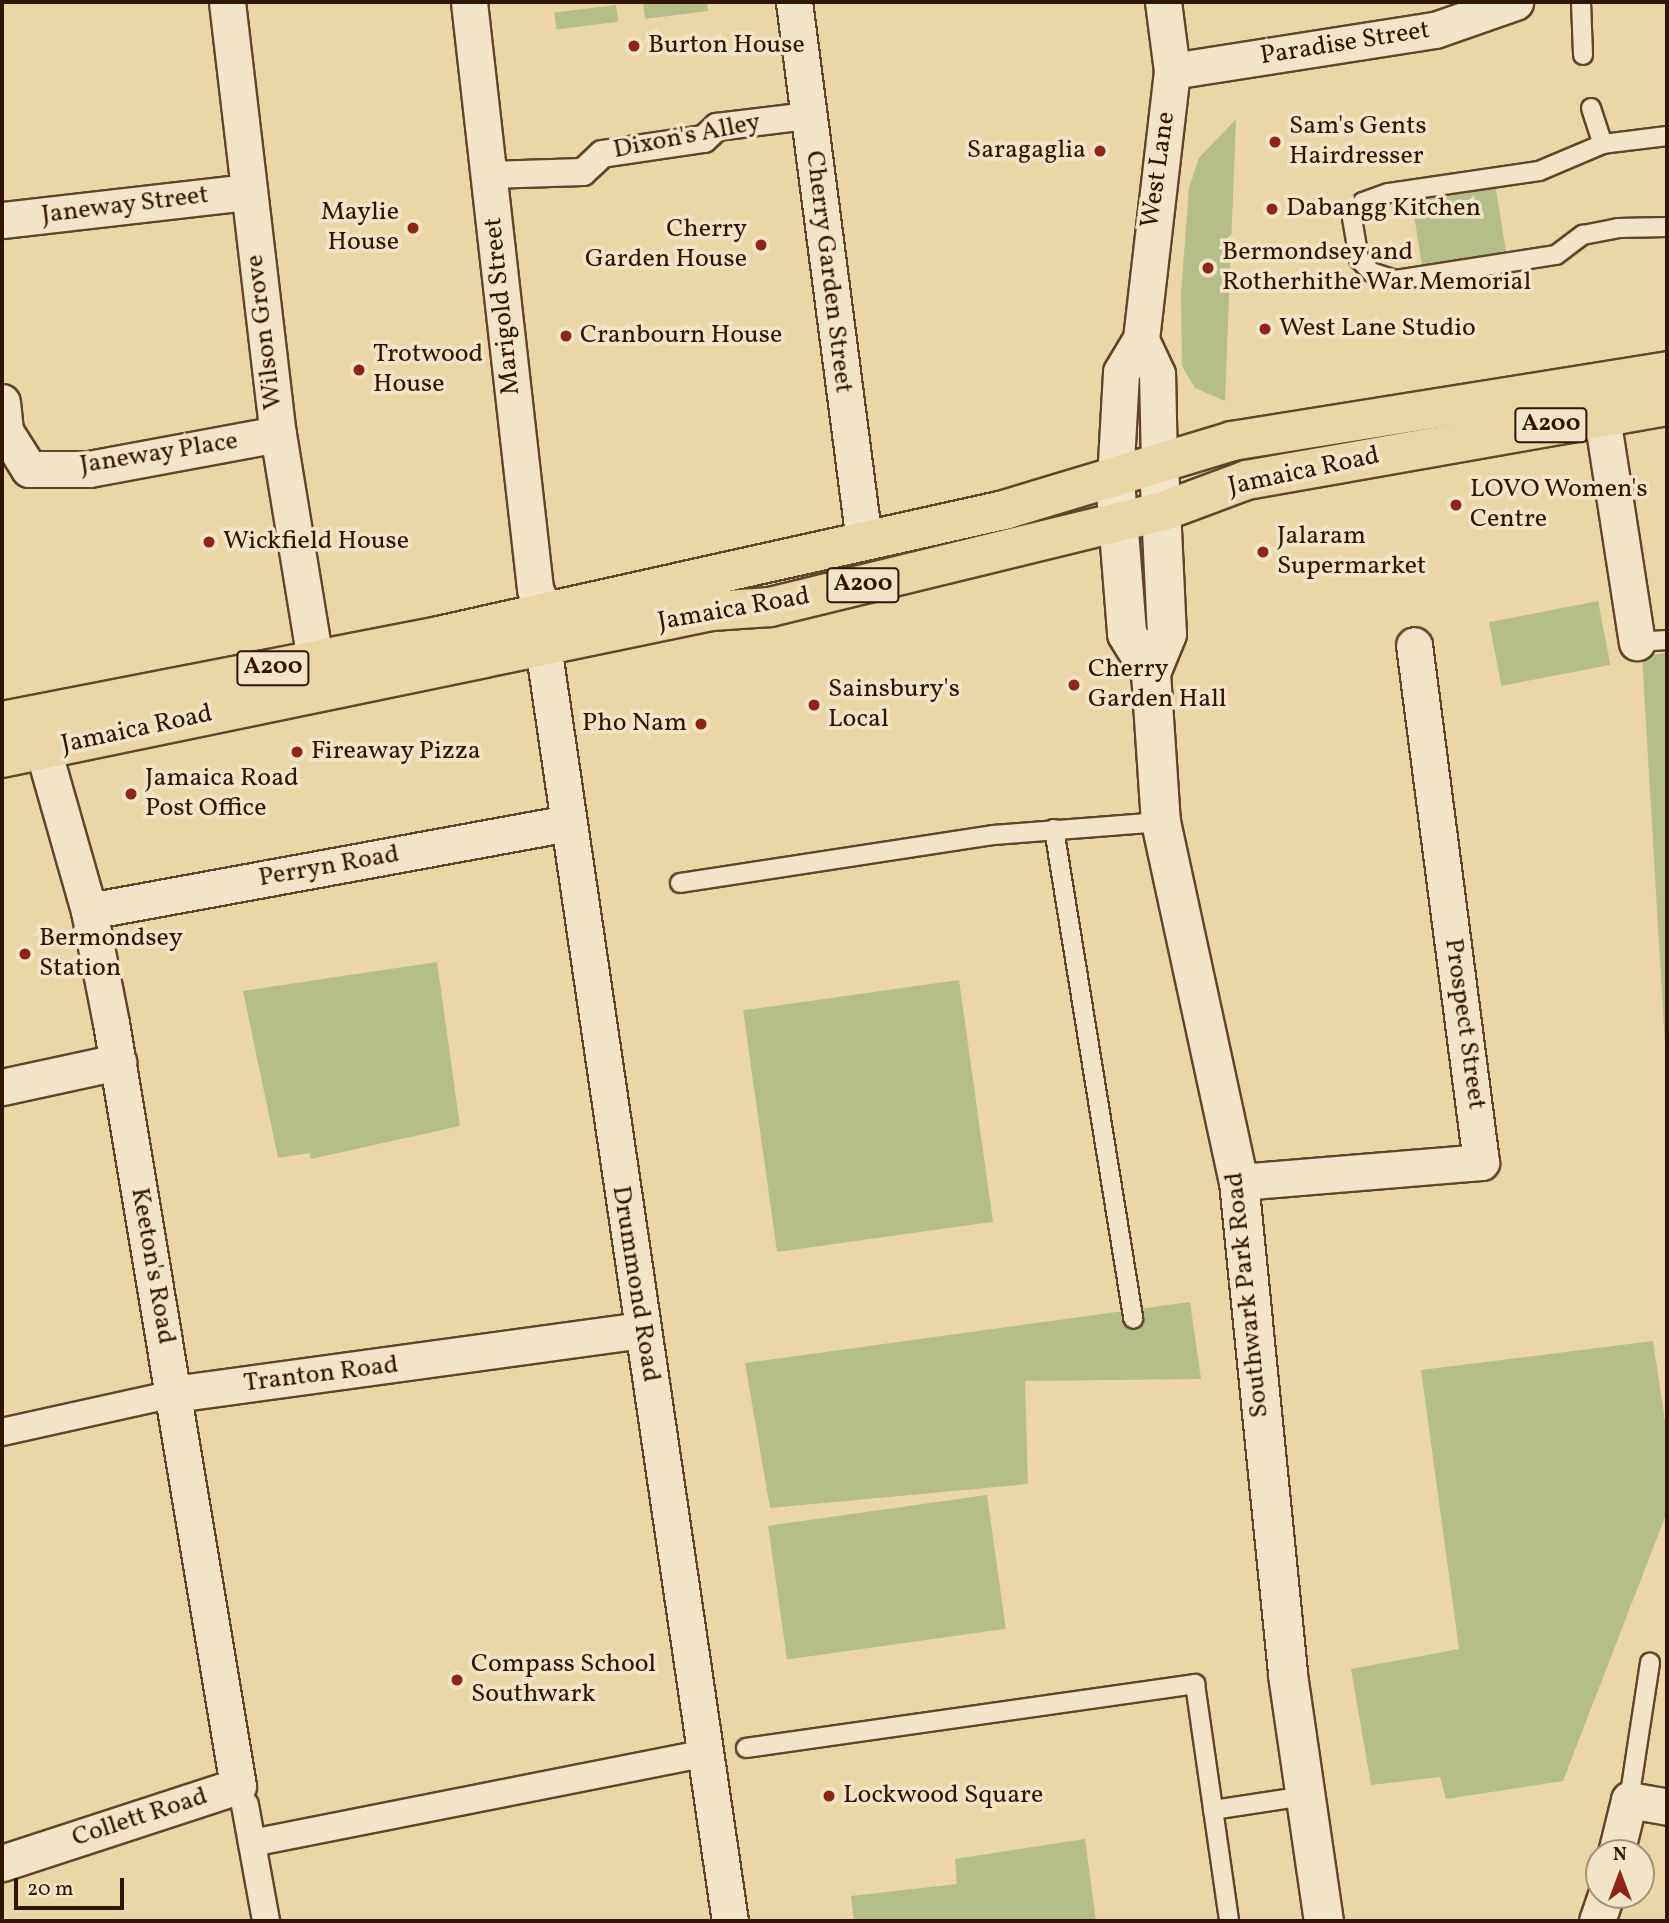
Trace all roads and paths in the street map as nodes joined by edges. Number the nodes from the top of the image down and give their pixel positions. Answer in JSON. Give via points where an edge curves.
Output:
{"nodes":[{"id":1,"x":227,"y":2,"type":"edge"},
{"id":2,"x":469,"y":2,"type":"edge"},
{"id":3,"x":794,"y":2,"type":"edge"},
{"id":4,"x":1163,"y":2,"type":"edge"},
{"id":5,"x":1515,"y":2,"type":"edge"},
{"id":6,"x":1581,"y":2,"type":"edge"},
{"id":7,"x":1583,"y":55,"type":"dead end"},
{"id":8,"x":1172,"y":71,"type":"junction"},
{"id":9,"x":1591,"y":108,"type":"dead end"},
{"id":10,"x":808,"y":116,"type":"junction"},
{"id":11,"x":1667,"y":136,"type":"edge"},
{"id":12,"x":1603,"y":145,"type":"junction"},
{"id":13,"x":489,"y":175,"type":"junction"},
{"id":14,"x":248,"y":192,"type":"junction"},
{"id":15,"x":2,"y":220,"type":"edge"},
{"id":16,"x":1667,"y":227,"type":"edge"},
{"id":17,"x":1141,"y":338,"type":"junction"},
{"id":18,"x":1667,"y":371,"type":"edge"},
{"id":19,"x":2,"y":402,"type":"edge"},
{"id":20,"x":1667,"y":406,"type":"edge"},
{"id":21,"x":1602,"y":416,"type":"junction"},
{"id":22,"x":278,"y":434,"type":"junction"},
{"id":23,"x":1159,"y":466,"type":"junction"},
{"id":24,"x":1115,"y":480,"type":"junction"},
{"id":25,"x":1161,"y":512,"type":"junction"},
{"id":26,"x":1118,"y":520,"type":"junction"},
{"id":27,"x":864,"y":541,"type":"junction"},
{"id":28,"x":543,"y":628,"type":"junction"},
{"id":29,"x":1652,"y":641,"type":"edge"},
{"id":30,"x":1414,"y":645,"type":"dead end"},
{"id":31,"x":316,"y":660,"type":"junction"},
{"id":32,"x":1151,"y":673,"type":"junction"},
{"id":33,"x":2,"y":721,"type":"edge"},
{"id":34,"x":43,"y":750,"type":"junction"},
{"id":35,"x":2,"y":758,"type":"edge"},
{"id":36,"x":1161,"y":822,"type":"junction"},
{"id":37,"x":569,"y":823,"type":"junction"},
{"id":38,"x":1054,"y":828,"type":"junction"},
{"id":39,"x":680,"y":883,"type":"dead end"},
{"id":40,"x":89,"y":911,"type":"junction"},
{"id":41,"x":118,"y":1062,"type":"junction"},
{"id":42,"x":2,"y":1087,"type":"edge"},
{"id":43,"x":1239,"y":1182,"type":"junction"},
{"id":44,"x":1133,"y":1318,"type":"dead end"},
{"id":45,"x":642,"y":1330,"type":"junction"},
{"id":46,"x":174,"y":1394,"type":"junction"},
{"id":47,"x":2,"y":1432,"type":"edge"},
{"id":48,"x":1650,"y":1663,"type":"dead end"},
{"id":49,"x":746,"y":1748,"type":"dead end"},
{"id":50,"x":703,"y":1754,"type":"junction"},
{"id":51,"x":241,"y":1796,"type":"junction"},
{"id":52,"x":1305,"y":1796,"type":"junction"},
{"id":53,"x":1629,"y":1800,"type":"junction"},
{"id":54,"x":1667,"y":1807,"type":"edge"},
{"id":55,"x":1213,"y":1810,"type":"junction"},
{"id":56,"x":1619,"y":1839,"type":"edge"},
{"id":57,"x":252,"y":1843,"type":"junction"},
{"id":58,"x":2,"y":1863,"type":"edge"},
{"id":59,"x":266,"y":1921,"type":"edge"},
{"id":60,"x":730,"y":1921,"type":"edge"},
{"id":61,"x":1229,"y":1921,"type":"edge"},
{"id":62,"x":1324,"y":1921,"type":"edge"}],
"edges":[{"from":1,"to":14,"type":"street","name":"Wilson Grove"},
{"from":2,"to":13,"type":"street","name":"Marigold Street"},
{"from":3,"to":10,"type":"street","name":"Cherry Garden Street"},
{"from":4,"to":8,"type":"street","name":"West Lane"},
{"from":5,"to":8,"type":"street","name":"Paradise Street","via":[[1435,30]]},
{"from":6,"to":7,"type":"lane"},
{"from":8,"to":17,"type":"street","name":"West Lane"},
{"from":9,"to":12,"type":"lane"},
{"from":10,"to":13,"type":"street","name":"Dixon's Alley","via":[[717,127],[704,139],[602,154],[583,172]]},
{"from":10,"to":27,"type":"street","name":"Cherry Garden Street"},
{"from":11,"to":12,"type":"lane"},
{"from":12,"to":16,"type":"lane","via":[[1539,171],[1363,202],[1352,218],[1359,259],[1371,272],[1396,280],[1556,255],[1583,235],[1618,228]]},
{"from":13,"to":28,"type":"street","name":"Marigold Street"},
{"from":14,"to":15,"type":"street","name":"Janeway Street"},
{"from":14,"to":22,"type":"street","name":"Wilson Grove"},
{"from":17,"to":23,"type":"street","via":[[1157,373]]},
{"from":17,"to":24,"type":"street","name":"West Lane","via":[[1121,372]]},
{"from":18,"to":23,"type":"main road","name":"Jamaica Road","number":"A200","via":[[1232,441]]},
{"from":19,"to":22,"type":"street","name":"Janeway Place","via":[[5,431],[29,469],[89,469]]},
{"from":20,"to":21,"type":"main road","name":"Jamaica Road","number":"A200"},
{"from":21,"to":25,"type":"main road","name":"Jamaica Road","number":"A200","via":[[1247,480]]},
{"from":21,"to":29,"type":"street"},
{"from":22,"to":31,"type":"street","name":"Wilson Grove"},
{"from":23,"to":24,"type":"main road","name":"Jamaica Road","number":"A200"},
{"from":23,"to":25,"type":"street","name":"Southwark Park Road"},
{"from":24,"to":26,"type":"street","name":"Southwark Park Road"},
{"from":24,"to":27,"type":"main road","name":"Jamaica Road","number":"A200"},
{"from":25,"to":26,"type":"main road","name":"Jamaica Road","number":"A200"},
{"from":25,"to":32,"type":"street","name":"Southwark Park Road","via":[[1167,635]]},
{"from":26,"to":28,"type":"main road","name":"Jamaica Road","number":"A200","via":[[770,607]]},
{"from":26,"to":32,"type":"street","name":"Southwark Park Road","via":[[1127,635]]},
{"from":27,"to":28,"type":"main road","name":"Jamaica Road","number":"A200"},
{"from":28,"to":31,"type":"main road","name":"Jamaica Road","number":"A200"},
{"from":28,"to":34,"type":"main road","name":"Jamaica Road","number":"A200"},
{"from":28,"to":37,"type":"street","name":"Drummond Road"},
{"from":30,"to":43,"type":"street","name":"Prospect Street","via":[[1481,1162]]},
{"from":31,"to":33,"type":"main road","name":"Jamaica Road","number":"A200"},
{"from":32,"to":36,"type":"street","name":"Southwark Park Road"},
{"from":34,"to":35,"type":"main road","name":"Jamaica Road","number":"A200"},
{"from":34,"to":40,"type":"street","name":"Keeton's Road"},
{"from":36,"to":38,"type":"lane"},
{"from":36,"to":43,"type":"street","name":"Southwark Park Road"},
{"from":37,"to":40,"type":"street","name":"Perryn Road"},
{"from":37,"to":45,"type":"street","name":"Drummond Road"},
{"from":38,"to":39,"type":"lane"},
{"from":38,"to":44,"type":"lane"},
{"from":40,"to":41,"type":"street","name":"Keeton's Road"},
{"from":41,"to":42,"type":"street"},
{"from":41,"to":46,"type":"street","name":"Keeton's Road"},
{"from":43,"to":52,"type":"street","name":"Southwark Park Road"},
{"from":45,"to":46,"type":"street","name":"Tranton Road"},
{"from":45,"to":50,"type":"street","name":"Drummond Road"},
{"from":46,"to":47,"type":"street","name":"Tranton Road"},
{"from":46,"to":51,"type":"street","name":"Keeton's Road"},
{"from":48,"to":53,"type":"lane"},
{"from":49,"to":55,"type":"lane","via":[[1195,1684]]},
{"from":50,"to":57,"type":"street"},
{"from":50,"to":60,"type":"street","name":"Drummond Road"},
{"from":51,"to":57,"type":"street"},
{"from":51,"to":58,"type":"street","name":"Collett Road"},
{"from":52,"to":55,"type":"lane"},
{"from":52,"to":62,"type":"street","name":"Southwark Park Road"},
{"from":53,"to":54,"type":"street"},
{"from":53,"to":56,"type":"street"},
{"from":55,"to":61,"type":"lane"},
{"from":57,"to":59,"type":"street"}]}
